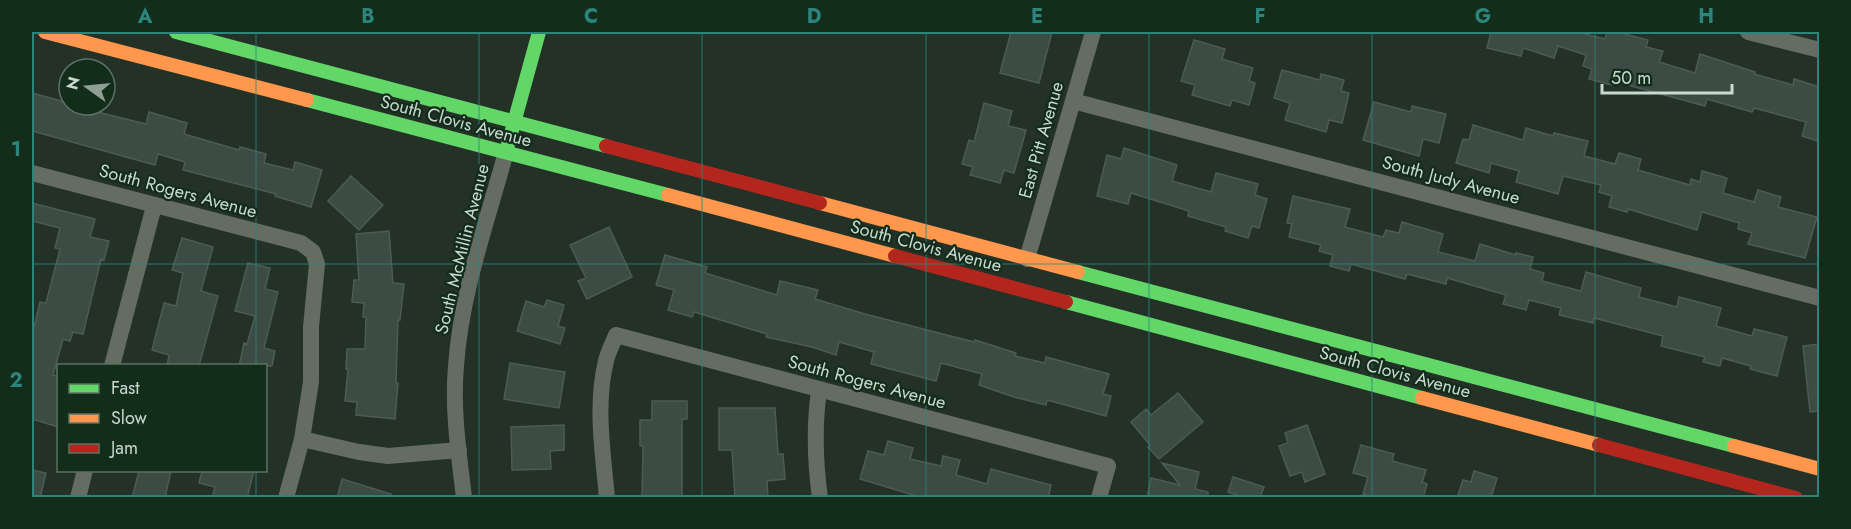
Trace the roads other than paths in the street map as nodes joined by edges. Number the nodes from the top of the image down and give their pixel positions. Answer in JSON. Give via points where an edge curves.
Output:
{"nodes":[{"id":1,"x":45,"y":32,"type":"edge"},
{"id":2,"x":176,"y":32,"type":"edge"},
{"id":3,"x":539,"y":32,"type":"edge"},
{"id":4,"x":1093,"y":32,"type":"edge"},
{"id":5,"x":1748,"y":32,"type":"edge"},
{"id":6,"x":1820,"y":50,"type":"edge"},
{"id":7,"x":1073,"y":100,"type":"junction"},
{"id":8,"x":514,"y":122,"type":"junction"},
{"id":9,"x":506,"y":152,"type":"junction"},
{"id":10,"x":32,"y":173,"type":"edge"},
{"id":11,"x":154,"y":206,"type":"junction"},
{"id":12,"x":851,"y":245,"type":"junction"},
{"id":13,"x":954,"y":258,"type":"dead end"},
{"id":14,"x":1022,"y":265,"type":"junction"},
{"id":15,"x":1820,"y":298,"type":"edge"},
{"id":16,"x":113,"y":364,"type":"edge"},
{"id":17,"x":819,"y":390,"type":"junction"},
{"id":18,"x":302,"y":439,"type":"junction"},
{"id":19,"x":459,"y":450,"type":"junction"},
{"id":20,"x":1820,"y":469,"type":"edge"},
{"id":21,"x":85,"y":472,"type":"edge"},
{"id":22,"x":78,"y":498,"type":"edge"},
{"id":23,"x":286,"y":498,"type":"edge"},
{"id":24,"x":464,"y":498,"type":"edge"},
{"id":25,"x":607,"y":498,"type":"edge"},
{"id":26,"x":820,"y":498,"type":"edge"},
{"id":27,"x":1099,"y":498,"type":"edge"},
{"id":28,"x":1796,"y":498,"type":"edge"}],
"edges":[{"from":1,"to":9,"type":"main road","name":"South Clovis Avenue"},
{"from":2,"to":8,"type":"main road","name":"South Clovis Avenue"},
{"from":3,"to":8,"type":"main road"},
{"from":4,"to":7,"type":"street","name":"East Pitt Avenue"},
{"from":5,"to":6,"type":"street"},
{"from":7,"to":14,"type":"street","name":"East Pitt Avenue"},
{"from":7,"to":15,"type":"street","name":"South Judy Avenue"},
{"from":8,"to":9,"type":"main road"},
{"from":8,"to":14,"type":"main road","name":"South Clovis Avenue"},
{"from":9,"to":12,"type":"main road","name":"South Clovis Avenue"},
{"from":9,"to":19,"type":"street","name":"South McMillin Avenue","via":[[460,330],[454,404]]},
{"from":10,"to":11,"type":"street","name":"South Rogers Avenue"},
{"from":11,"to":16,"type":"street"},
{"from":11,"to":18,"type":"street","name":"South Rogers Avenue","via":[[301,243],[313,252],[318,264],[311,327],[311,382]]},
{"from":12,"to":13,"type":"main road","via":[[900,246]]},
{"from":12,"to":28,"type":"main road","name":"South Clovis Avenue"},
{"from":14,"to":20,"type":"main road","name":"South Clovis Avenue"},
{"from":17,"to":25,"type":"street","name":"South Rogers Avenue","via":[[616,335],[606,360],[601,390]]},
{"from":17,"to":26,"type":"street","via":[[816,472]]},
{"from":17,"to":27,"type":"street","name":"South Rogers Avenue","via":[[1108,466]]},
{"from":18,"to":19,"type":"street","via":[[388,456]]},
{"from":18,"to":23,"type":"street"},
{"from":19,"to":24,"type":"street","name":"South McMillin Avenue"},
{"from":21,"to":22,"type":"street"}]}
